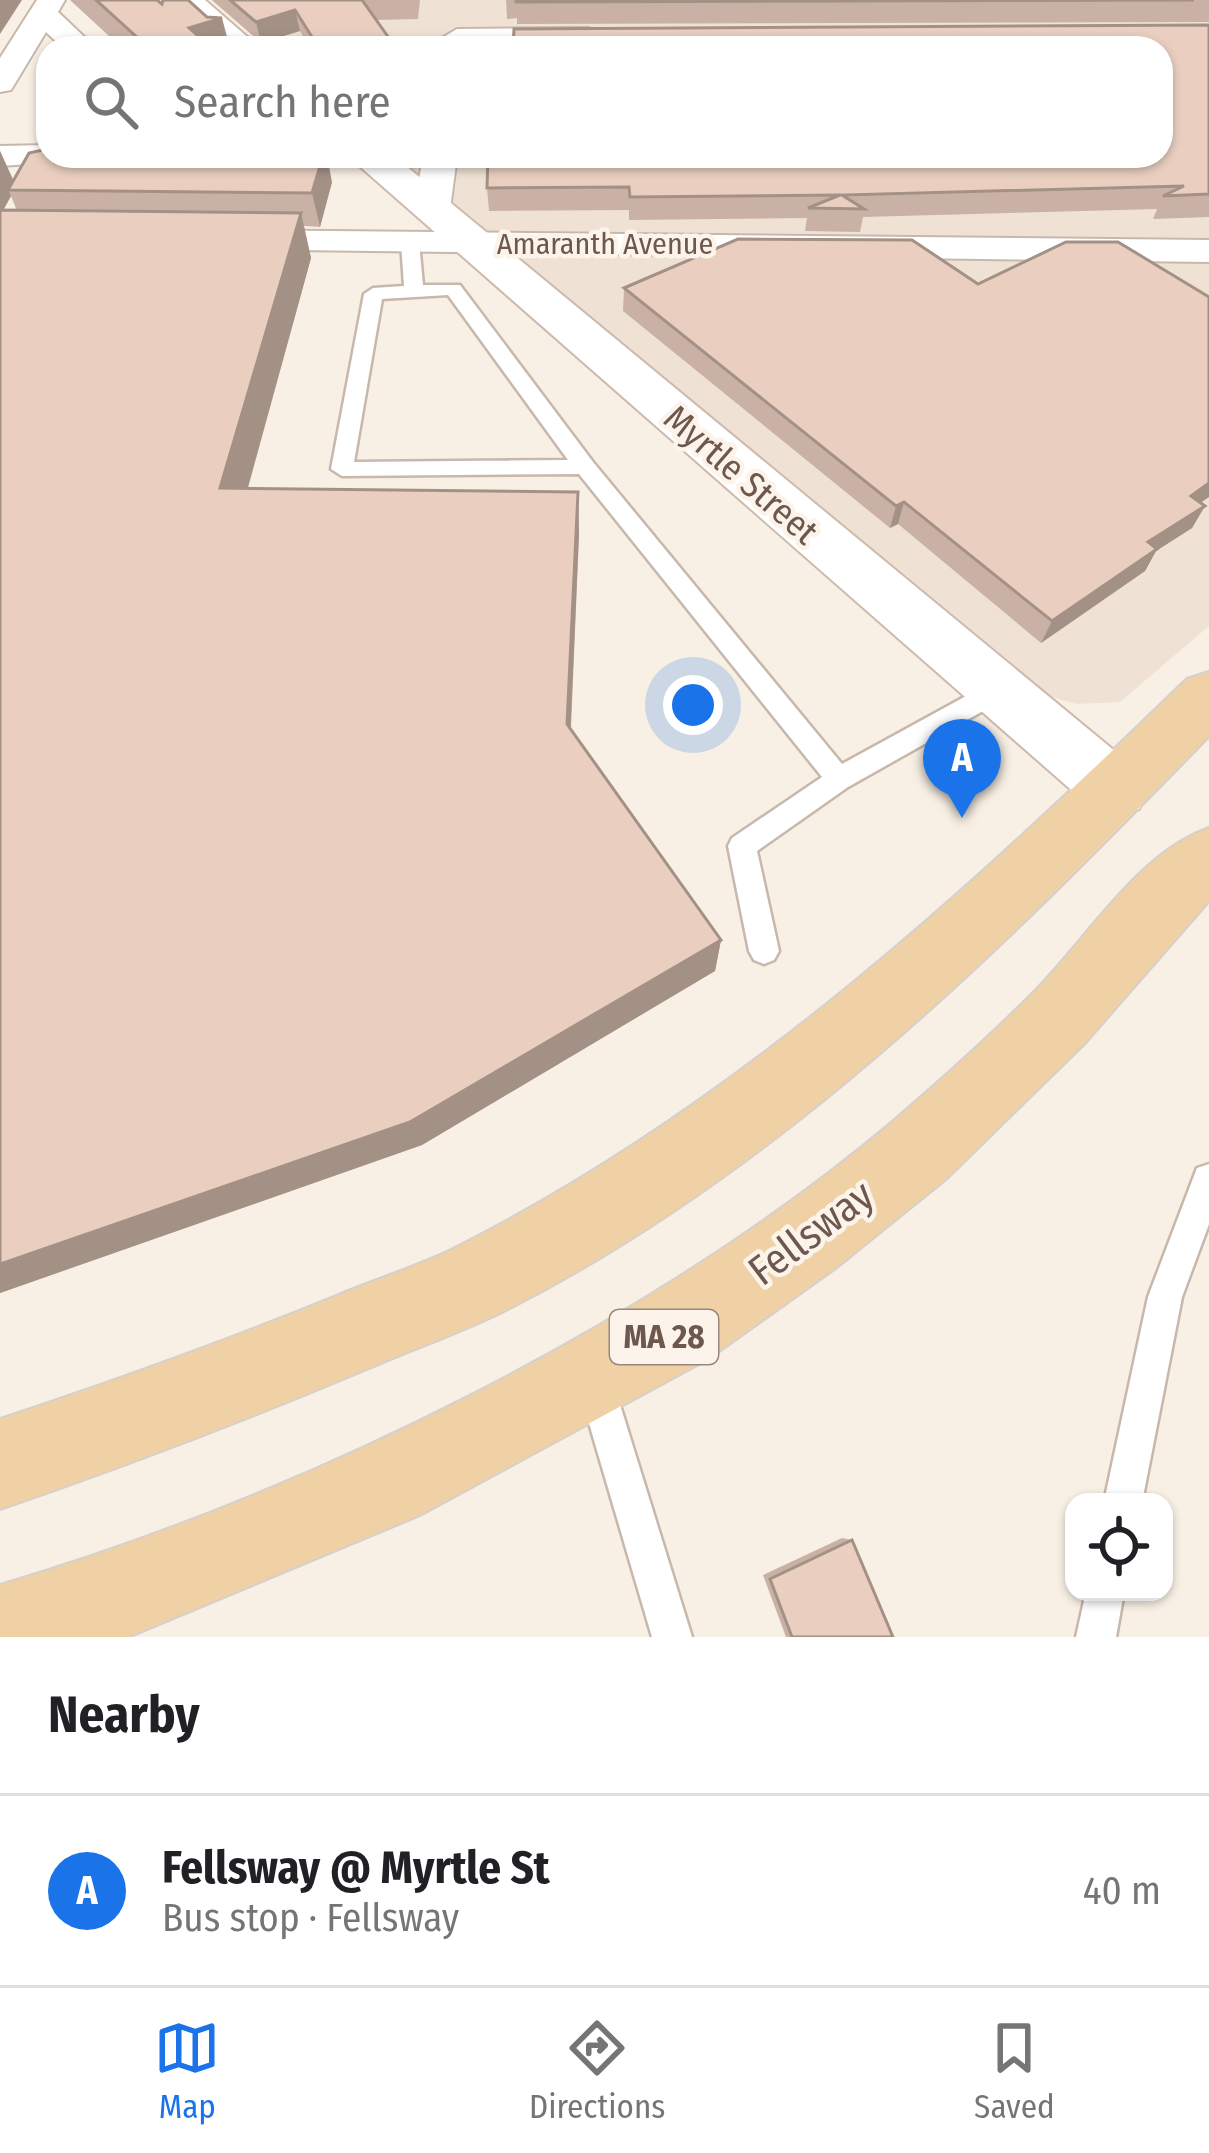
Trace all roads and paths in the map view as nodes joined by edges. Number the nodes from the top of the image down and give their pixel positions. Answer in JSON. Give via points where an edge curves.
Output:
{"nodes":[{"id":1,"x":184,"y":0,"type":"edge"},
{"id":2,"x":462,"y":0,"type":"edge"},
{"id":3,"x":47,"y":7,"type":"edge"},
{"id":4,"x":71,"y":36,"type":"edge"},
{"id":5,"x":227,"y":36,"type":"edge"},
{"id":6,"x":457,"y":36,"type":"edge"},
{"id":7,"x":0,"y":83,"type":"edge"},
{"id":8,"x":0,"y":156,"type":"edge"},
{"id":9,"x":36,"y":161,"type":"edge"},
{"id":10,"x":378,"y":168,"type":"edge"},
{"id":11,"x":437,"y":168,"type":"edge"},
{"id":12,"x":421,"y":226,"type":"junction"},
{"id":13,"x":206,"y":241,"type":"edge"},
{"id":14,"x":473,"y":243,"type":"junction"},
{"id":15,"x":1209,"y":251,"type":"edge"},
{"id":16,"x":414,"y":292,"type":"junction"},
{"id":17,"x":585,"y":466,"type":"junction"},
{"id":18,"x":997,"y":691,"type":"junction"},
{"id":19,"x":1209,"y":696,"type":"edge"},
{"id":20,"x":839,"y":779,"type":"junction"},
{"id":21,"x":1116,"y":790,"type":"junction"},
{"id":22,"x":1207,"y":863,"type":"edge"},
{"id":23,"x":764,"y":951,"type":"dead end"},
{"id":24,"x":1209,"y":1180,"type":"edge"},
{"id":25,"x":593,"y":1375,"type":"junction"},
{"id":26,"x":0,"y":1464,"type":"edge"},
{"id":27,"x":1125,"y":1493,"type":"edge"},
{"id":28,"x":1103,"y":1601,"type":"edge"},
{"id":29,"x":0,"y":1633,"type":"edge"},
{"id":30,"x":672,"y":1637,"type":"edge"},
{"id":31,"x":1096,"y":1637,"type":"edge"}],
"edges":[{"from":1,"to":5,"type":"street"},
{"from":2,"to":6,"type":"street"},
{"from":3,"to":4,"type":"street"},
{"from":3,"to":7,"type":"street"},
{"from":8,"to":9,"type":"street"},
{"from":10,"to":12,"type":"street","name":"Myrtle Street"},
{"from":11,"to":12,"type":"street"},
{"from":12,"to":13,"type":"street"},
{"from":12,"to":14,"type":"street","name":"Myrtle Street"},
{"from":12,"to":16,"type":"lane"},
{"from":14,"to":15,"type":"street","name":"Amaranth Avenue"},
{"from":14,"to":18,"type":"street","name":"Myrtle Street"},
{"from":16,"to":17,"type":"lane","via":[[453,290]]},
{"from":16,"to":17,"type":"lane","via":[[373,294],[342,470]]},
{"from":17,"to":20,"type":"lane"},
{"from":18,"to":20,"type":"lane"},
{"from":18,"to":21,"type":"street","name":"Myrtle Street"},
{"from":19,"to":21,"type":"main road"},
{"from":20,"to":23,"type":"lane","via":[[742,846]]},
{"from":21,"to":26,"type":"main road","via":[[841,1042],[619,1201],[480,1279],[178,1406]]},
{"from":22,"to":25,"type":"main road","name":"Fellsway","number":"MA 28","via":[[1156,907],[1060,1018],[918,1150],[678,1329]]},
{"from":24,"to":27,"type":"lane","via":[[1165,1297]]},
{"from":25,"to":29,"type":"main road","name":"Fellsway","number":"MA 28","via":[[388,1483],[83,1608]]},
{"from":25,"to":30,"type":"lane"},
{"from":28,"to":31,"type":"lane"}]}
